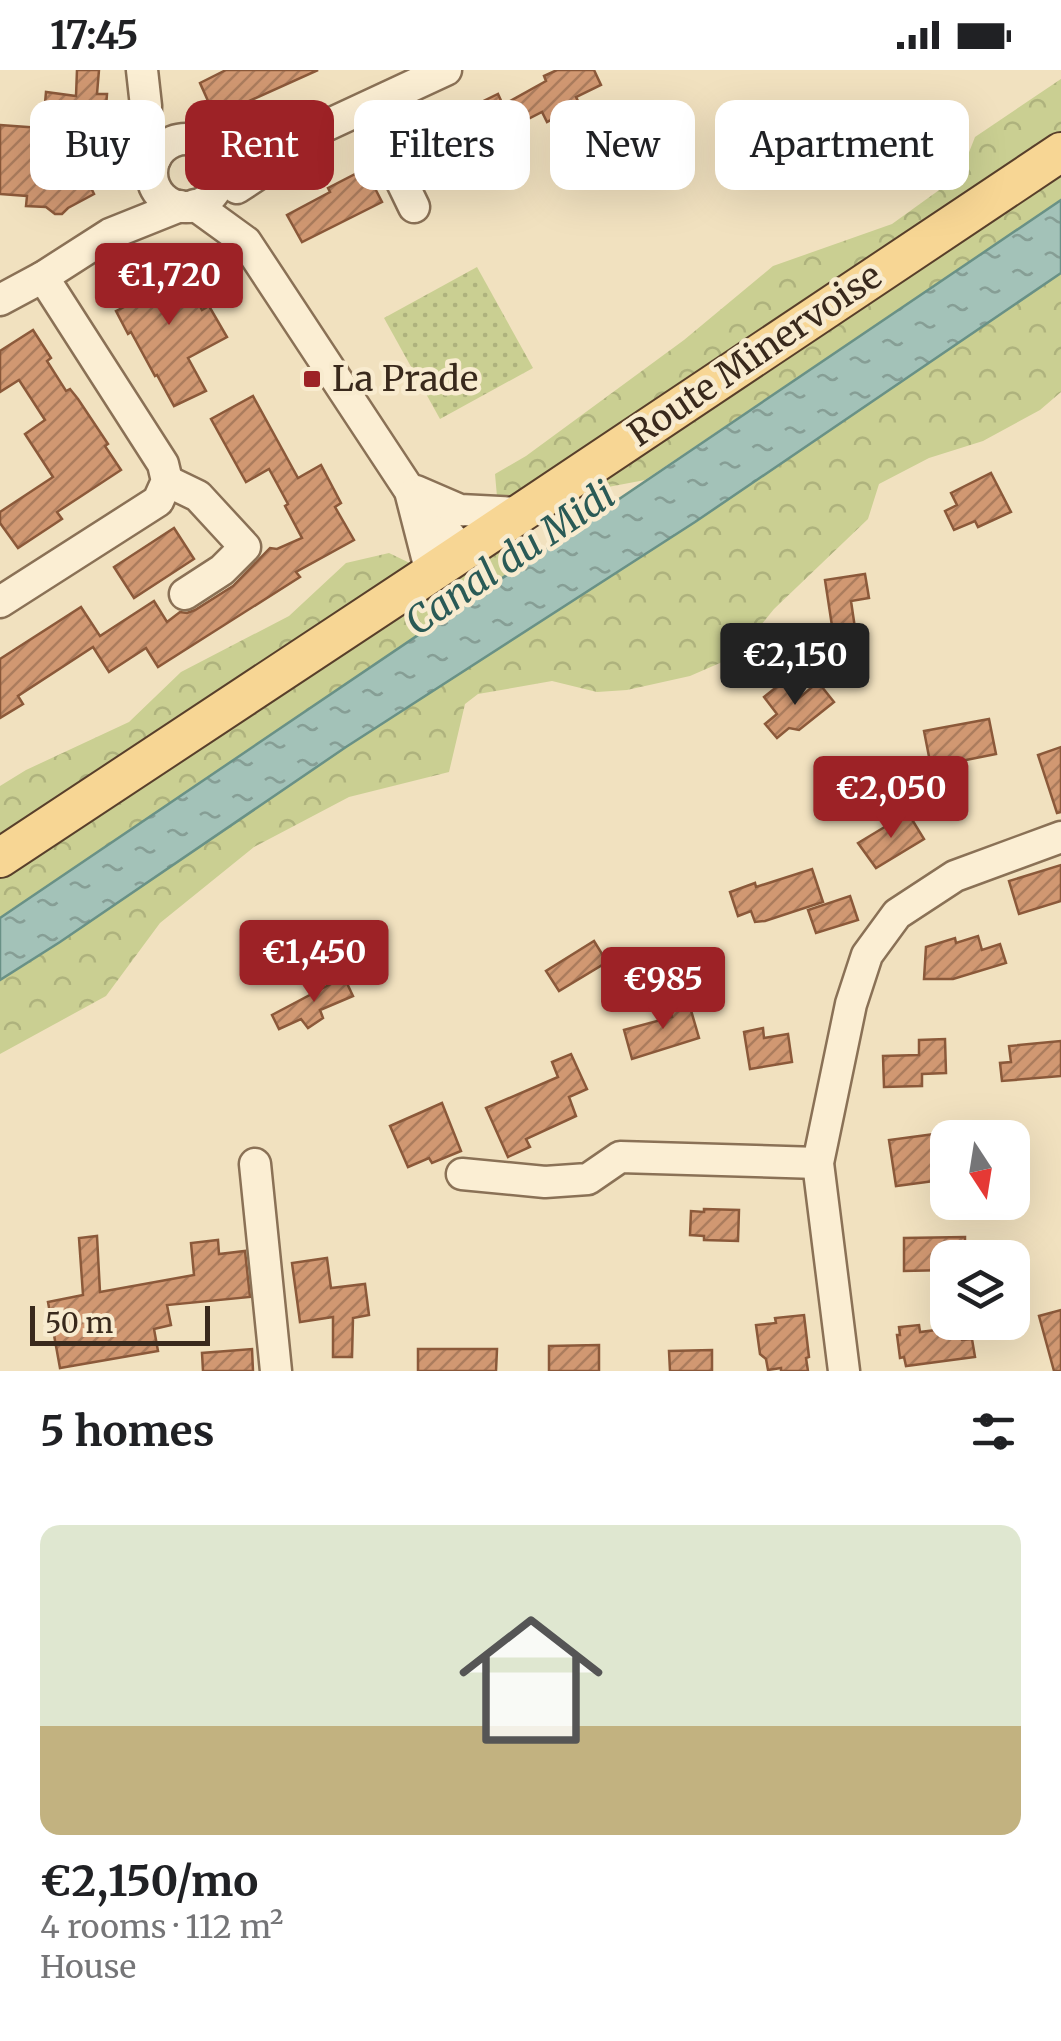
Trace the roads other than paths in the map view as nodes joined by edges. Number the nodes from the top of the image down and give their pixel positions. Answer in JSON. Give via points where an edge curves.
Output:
{"nodes":[{"id":1,"x":142,"y":70,"type":"edge"},
{"id":2,"x":446,"y":70,"type":"edge"},
{"id":3,"x":145,"y":100,"type":"edge"},
{"id":4,"x":383,"y":100,"type":"edge"},
{"id":5,"x":1061,"y":152,"type":"edge"},
{"id":6,"x":137,"y":190,"type":"edge"},
{"id":7,"x":156,"y":190,"type":"edge"},
{"id":8,"x":210,"y":190,"type":"edge"},
{"id":9,"x":220,"y":190,"type":"edge"},
{"id":10,"x":406,"y":190,"type":"edge"},
{"id":11,"x":208,"y":196,"type":"junction"},
{"id":12,"x":414,"y":207,"type":"dead end"},
{"id":13,"x":110,"y":234,"type":"junction"},
{"id":14,"x":246,"y":242,"type":"junction"},
{"id":15,"x":43,"y":277,"type":"junction"},
{"id":16,"x":0,"y":300,"type":"edge"},
{"id":17,"x":167,"y":481,"type":"junction"},
{"id":18,"x":408,"y":488,"type":"junction"},
{"id":19,"x":518,"y":513,"type":"junction"},
{"id":20,"x":464,"y":551,"type":"junction"},
{"id":21,"x":431,"y":573,"type":"junction"},
{"id":22,"x":185,"y":594,"type":"dead end"},
{"id":23,"x":0,"y":602,"type":"edge"},
{"id":24,"x":1061,"y":837,"type":"edge"},
{"id":25,"x":0,"y":858,"type":"edge"},
{"id":26,"x":818,"y":1163,"type":"junction"},
{"id":27,"x":255,"y":1164,"type":"dead end"},
{"id":28,"x":462,"y":1174,"type":"dead end"},
{"id":29,"x":276,"y":1371,"type":"edge"},
{"id":30,"x":844,"y":1371,"type":"edge"}],
"edges":[{"from":1,"to":3,"type":"street"},
{"from":2,"to":4,"type":"street"},
{"from":5,"to":19,"type":"main road","name":"Route Minervoise"},
{"from":6,"to":13,"type":"street"},
{"from":7,"to":11,"type":"street","via":[[161,197]]},
{"from":8,"to":11,"type":"street"},
{"from":9,"to":11,"type":"street"},
{"from":10,"to":12,"type":"street"},
{"from":11,"to":13,"type":"street"},
{"from":11,"to":14,"type":"street"},
{"from":11,"to":14,"type":"street"},
{"from":13,"to":15,"type":"street"},
{"from":14,"to":18,"type":"street"},
{"from":15,"to":16,"type":"street"},
{"from":15,"to":17,"type":"street","via":[[163,464]]},
{"from":17,"to":22,"type":"street","via":[[198,496],[245,547]]},
{"from":17,"to":23,"type":"street","via":[[158,501]]},
{"from":18,"to":19,"type":"street","via":[[460,510]]},
{"from":18,"to":20,"type":"street"},
{"from":18,"to":21,"type":"street"},
{"from":19,"to":20,"type":"main road","name":"Route Minervoise"},
{"from":20,"to":21,"type":"main road","name":"Route Minervoise"},
{"from":21,"to":25,"type":"main road","name":"Route Minervoise"},
{"from":24,"to":26,"type":"street","via":[[965,870],[897,914],[867,954]]},
{"from":26,"to":28,"type":"street","via":[[620,1157],[588,1179]]},
{"from":26,"to":30,"type":"street"},
{"from":27,"to":29,"type":"street"}]}
